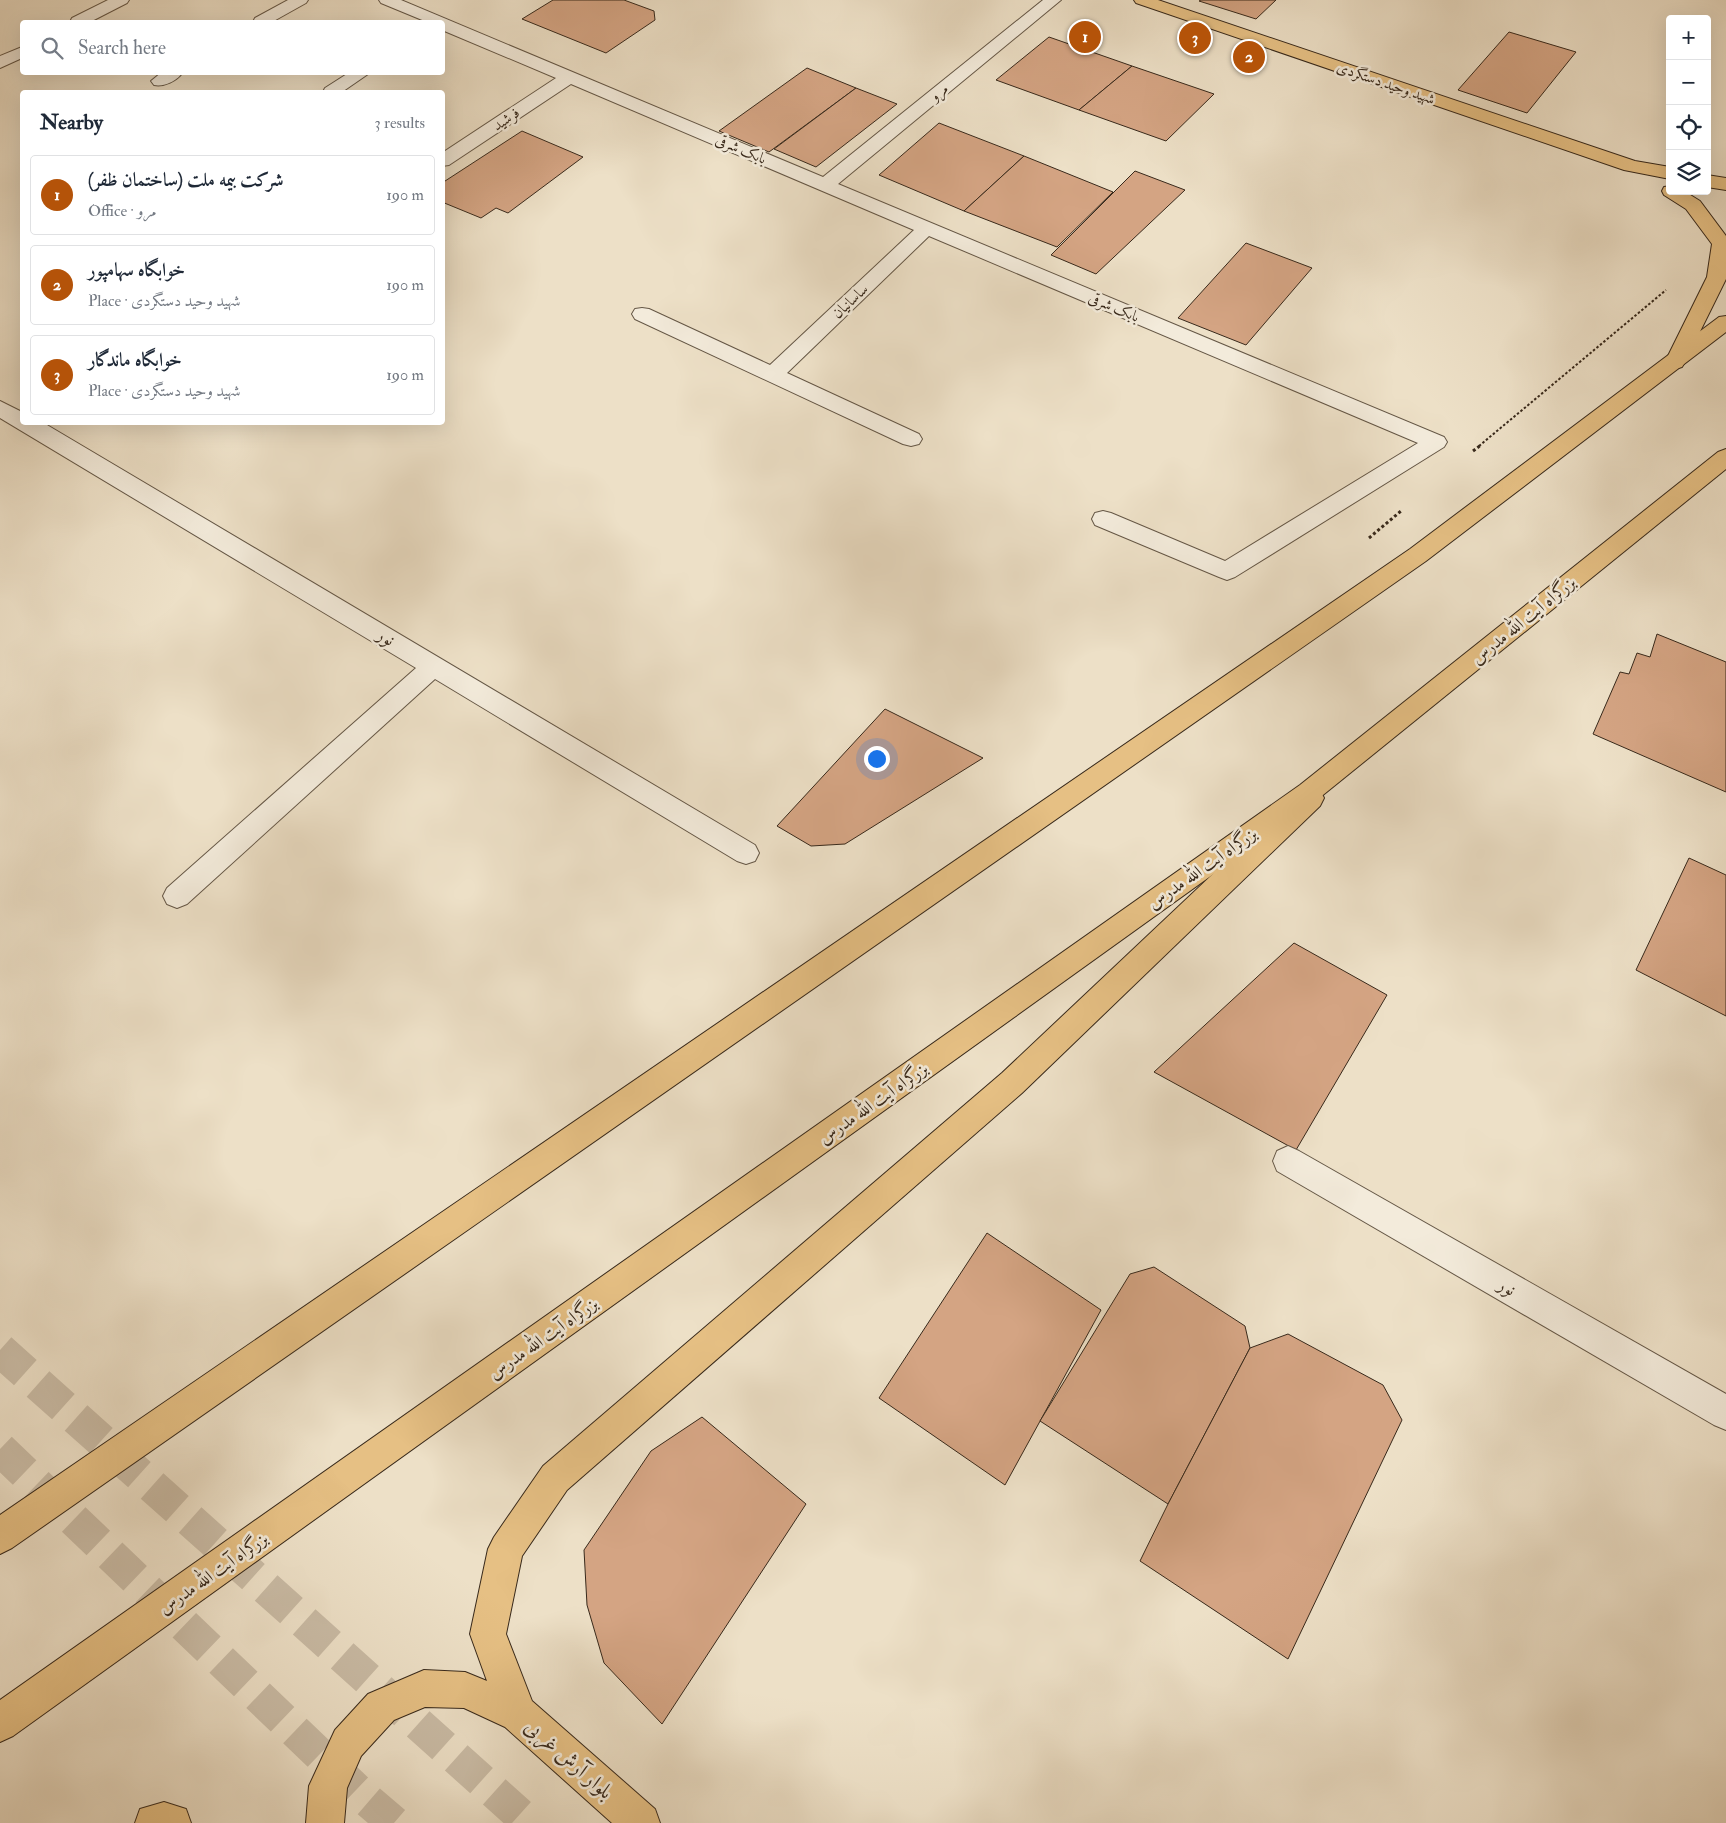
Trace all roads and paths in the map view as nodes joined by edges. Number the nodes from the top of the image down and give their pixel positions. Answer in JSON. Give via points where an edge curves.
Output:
{"nodes":[{"id":1,"x":121,"y":0,"type":"edge"},
{"id":2,"x":300,"y":0,"type":"edge"},
{"id":3,"x":387,"y":0,"type":"edge"},
{"id":4,"x":1053,"y":0,"type":"edge"},
{"id":5,"x":1142,"y":0,"type":"edge"},
{"id":6,"x":82,"y":20,"type":"edge"},
{"id":7,"x":265,"y":20,"type":"edge"},
{"id":8,"x":434,"y":20,"type":"edge"},
{"id":9,"x":445,"y":25,"type":"edge"},
{"id":10,"x":20,"y":53,"type":"edge"},
{"id":11,"x":0,"y":64,"type":"edge"},
{"id":12,"x":359,"y":75,"type":"edge"},
{"id":13,"x":570,"y":77,"type":"junction"},
{"id":14,"x":335,"y":90,"type":"edge"},
{"id":15,"x":445,"y":159,"type":"edge"},
{"id":16,"x":1631,"y":166,"type":"junction"},
{"id":17,"x":1666,"y":172,"type":"edge"},
{"id":18,"x":1711,"y":182,"type":"edge"},
{"id":19,"x":1726,"y":184,"type":"edge"},
{"id":20,"x":825,"y":185,"type":"junction"},
{"id":21,"x":1666,"y":188,"type":"edge"},
{"id":22,"x":1677,"y":195,"type":"edge"},
{"id":23,"x":927,"y":228,"type":"junction"},
{"id":24,"x":642,"y":314,"type":"dead end"},
{"id":25,"x":1726,"y":322,"type":"edge"},
{"id":26,"x":1675,"y":362,"type":"junction"},
{"id":27,"x":772,"y":375,"type":"junction"},
{"id":28,"x":0,"y":408,"type":"edge"},
{"id":29,"x":20,"y":420,"type":"edge"},
{"id":30,"x":29,"y":425,"type":"edge"},
{"id":31,"x":911,"y":439,"type":"dead end"},
{"id":32,"x":1726,"y":457,"type":"edge"},
{"id":33,"x":1104,"y":519,"type":"dead end"},
{"id":34,"x":434,"y":666,"type":"junction"},
{"id":35,"x":1356,"y":754,"type":"junction"},
{"id":36,"x":746,"y":853,"type":"dead end"},
{"id":37,"x":177,"y":896,"type":"dead end"},
{"id":38,"x":1288,"y":1161,"type":"dead end"},
{"id":39,"x":1726,"y":1413,"type":"edge"},
{"id":40,"x":0,"y":1536,"type":"edge"},
{"id":41,"x":518,"y":1714,"type":"junction"},
{"id":42,"x":0,"y":1723,"type":"edge"},
{"id":43,"x":154,"y":1823,"type":"edge"},
{"id":44,"x":172,"y":1823,"type":"edge"},
{"id":45,"x":325,"y":1823,"type":"edge"},
{"id":46,"x":641,"y":1823,"type":"edge"}],
"edges":[{"from":1,"to":6,"type":"street"},
{"from":2,"to":7,"type":"street"},
{"from":3,"to":8,"type":"street","name":"بابک شرقی"},
{"from":4,"to":20,"type":"street","name":"مرو"},
{"from":5,"to":16,"type":"main road","name":"شهید وحید دستگردی"},
{"from":9,"to":13,"type":"street","name":"بابک شرقی"},
{"from":10,"to":11,"type":"street"},
{"from":12,"to":14,"type":"street"},
{"from":13,"to":15,"type":"street","name":"فرشید"},
{"from":13,"to":20,"type":"street","name":"بابک شرقی"},
{"from":16,"to":17,"type":"main road","name":"شهید وحید دستگردی"},
{"from":16,"to":21,"type":"main road","name":"شهید وحید دستگردی"},
{"from":18,"to":19,"type":"main road"},
{"from":20,"to":23,"type":"street","name":"بابک شرقی"},
{"from":22,"to":26,"type":"main road","name":"شهید وحید دستگردی","via":[[1693,205],[1722,244],[1717,277]]},
{"from":23,"to":27,"type":"street","name":"ساسانیان"},
{"from":23,"to":33,"type":"street","name":"بابک شرقی","via":[[1436,442],[1227,570]]},
{"from":24,"to":27,"type":"street"},
{"from":25,"to":26,"type":"main road"},
{"from":26,"to":40,"type":"main road","via":[[1418,555]]},
{"from":27,"to":31,"type":"street"},
{"from":28,"to":29,"type":"street","name":"نور"},
{"from":30,"to":34,"type":"street","name":"نور"},
{"from":32,"to":35,"type":"main road","name":"بزرگراه آیت الله مدرس"},
{"from":34,"to":36,"type":"street","name":"نور"},
{"from":34,"to":37,"type":"street"},
{"from":35,"to":41,"type":"main road","via":[[1012,1083],[555,1478],[506,1549],[488,1634]]},
{"from":35,"to":42,"type":"main road","name":"بزرگراه آیت الله مدرس","via":[[1310,792]]},
{"from":38,"to":39,"type":"street","name":"نور"},
{"from":41,"to":45,"type":"main road","via":[[465,1690],[432,1688],[424,1688],[382,1707],[348,1743],[328,1786]]},
{"from":41,"to":46,"type":"main road","name":"بلوار آرش غربی"},
{"from":43,"to":44,"type":"main road"}]}
